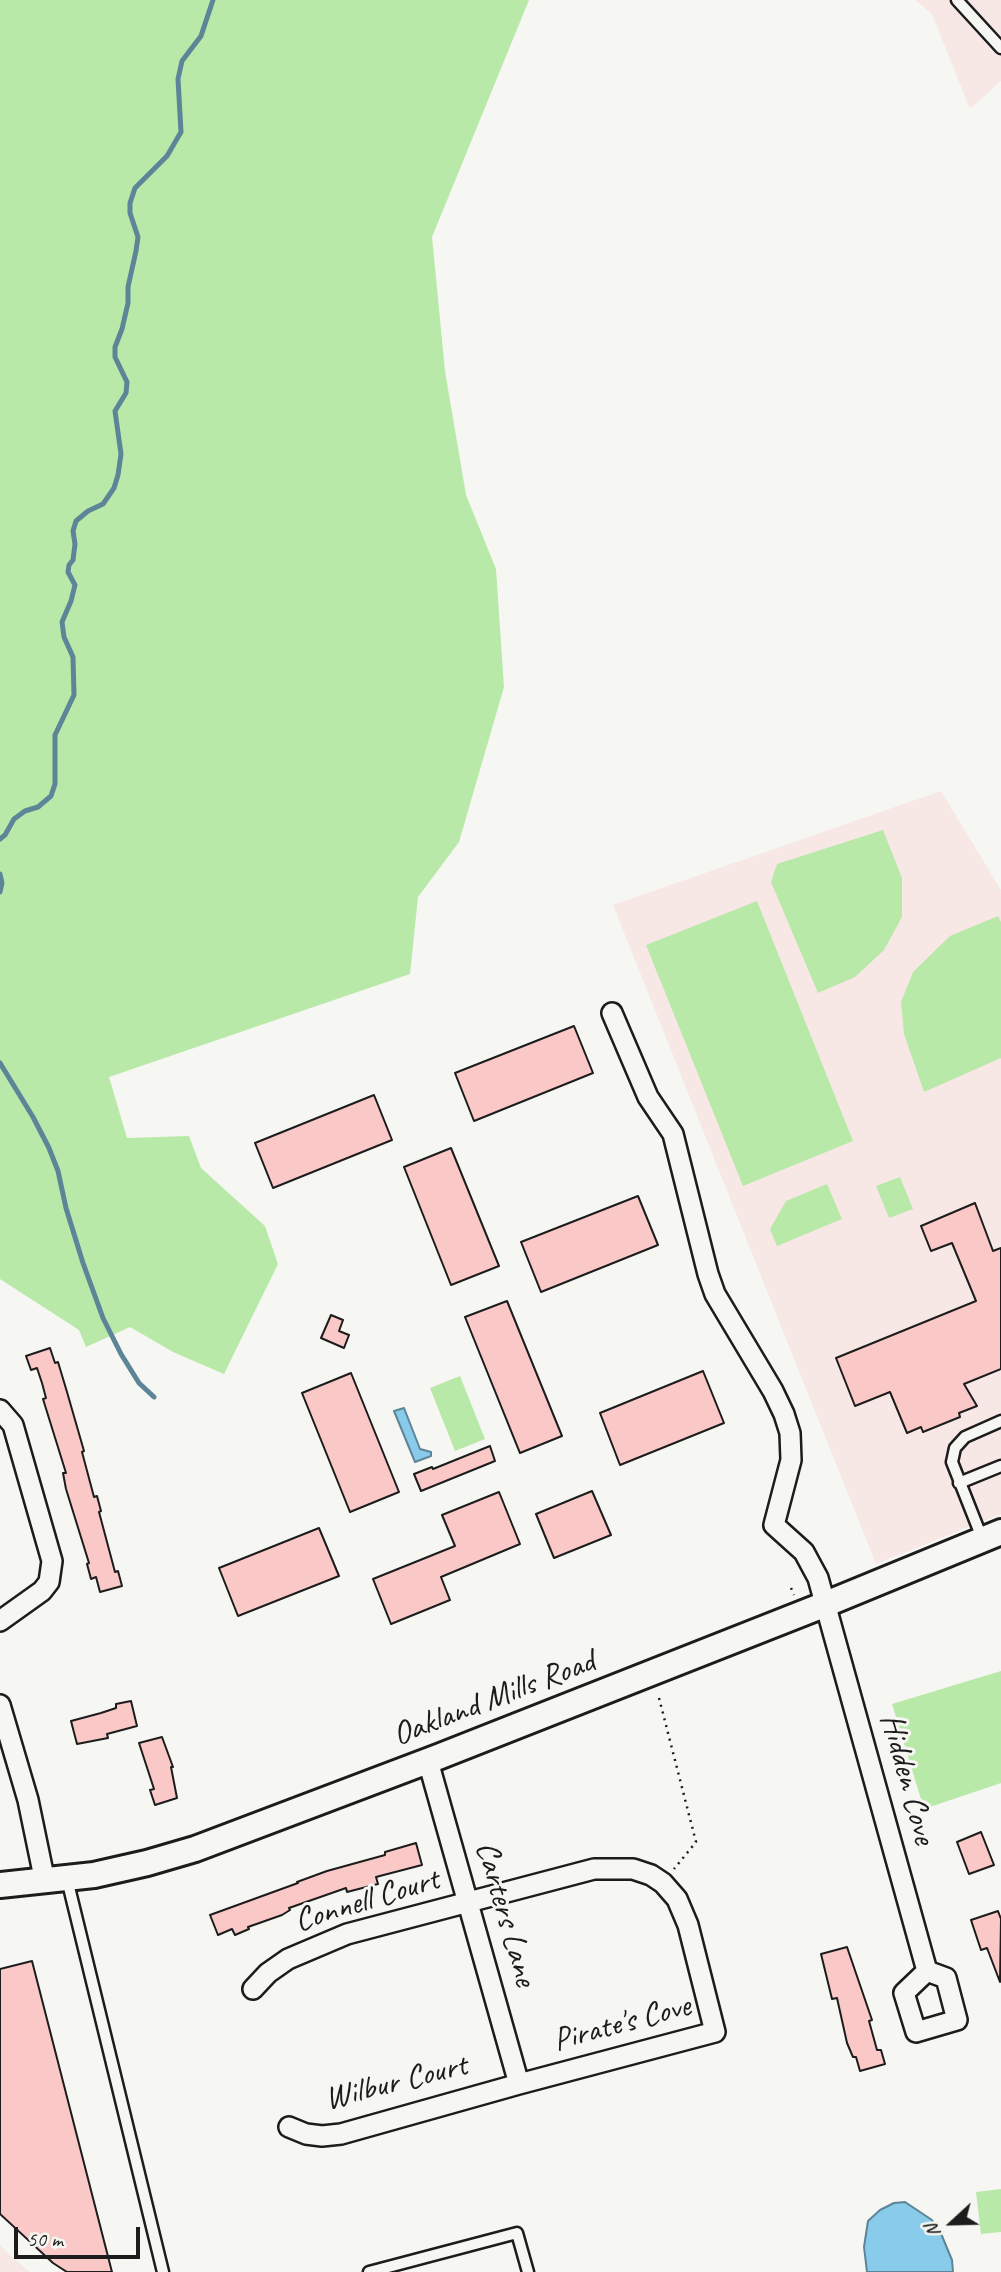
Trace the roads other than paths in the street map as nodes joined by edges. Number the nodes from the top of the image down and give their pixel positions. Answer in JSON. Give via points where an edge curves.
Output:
{"nodes":[{"id":1,"x":957,"y":0,"type":"edge"},
{"id":2,"x":1001,"y":48,"type":"edge"},
{"id":3,"x":612,"y":1013,"type":"dead end"},
{"id":4,"x":0,"y":1410,"type":"edge"},
{"id":5,"x":1001,"y":1420,"type":"edge"},
{"id":6,"x":1001,"y":1466,"type":"edge"},
{"id":7,"x":959,"y":1483,"type":"junction"},
{"id":8,"x":991,"y":1535,"type":"edge"},
{"id":9,"x":826,"y":1604,"type":"junction"},
{"id":10,"x":0,"y":1621,"type":"edge"},
{"id":11,"x":0,"y":1705,"type":"edge"},
{"id":12,"x":428,"y":1761,"type":"junction"},
{"id":13,"x":56,"y":1880,"type":"junction"},
{"id":14,"x":0,"y":1885,"type":"edge"},
{"id":15,"x":470,"y":1902,"type":"junction"},
{"id":16,"x":927,"y":1971,"type":"dead end"},
{"id":17,"x":253,"y":1989,"type":"dead end"},
{"id":18,"x":519,"y":2084,"type":"junction"},
{"id":19,"x":289,"y":2127,"type":"dead end"},
{"id":20,"x":163,"y":2272,"type":"edge"},
{"id":21,"x":369,"y":2272,"type":"edge"},
{"id":22,"x":528,"y":2272,"type":"edge"}],
"edges":[{"from":1,"to":2,"type":"lane"},
{"from":3,"to":9,"type":"street","name":"Hidden Cove","via":[[648,1097],[673,1134],[715,1294],[784,1413],[791,1460],[774,1525],[804,1552]]},
{"from":4,"to":10,"type":"street","via":[[13,1425],[52,1561],[49,1582],[42,1591]]},
{"from":5,"to":7,"type":"lane","via":[[965,1437],[955,1448],[953,1462]]},
{"from":6,"to":7,"type":"lane"},
{"from":7,"to":8,"type":"lane"},
{"from":8,"to":9,"type":"street","name":"Oakland Mills Road"},
{"from":9,"to":12,"type":"street","name":"Oakland Mills Road"},
{"from":9,"to":16,"type":"street","name":"Hidden Cove"},
{"from":11,"to":13,"type":"street"},
{"from":12,"to":13,"type":"street","name":"Oakland Mills Road","via":[[195,1849]]},
{"from":12,"to":15,"type":"street","name":"Carters Lane"},
{"from":13,"to":14,"type":"street","name":"Oakland Mills Road"},
{"from":13,"to":20,"type":"lane"},
{"from":15,"to":17,"type":"street","name":"Connell Court","via":[[312,1947],[268,1973]]},
{"from":15,"to":18,"type":"street","name":"Carters Lane"},
{"from":15,"to":18,"type":"street","name":"Pirate's Cove","via":[[594,1869],[633,1868],[663,1883],[677,1899],[688,1925],[715,2032]]},
{"from":18,"to":19,"type":"street","name":"Wilbur Court","via":[[341,2134],[306,2134]]},
{"from":21,"to":22,"type":"lane","via":[[517,2233]]}]}
